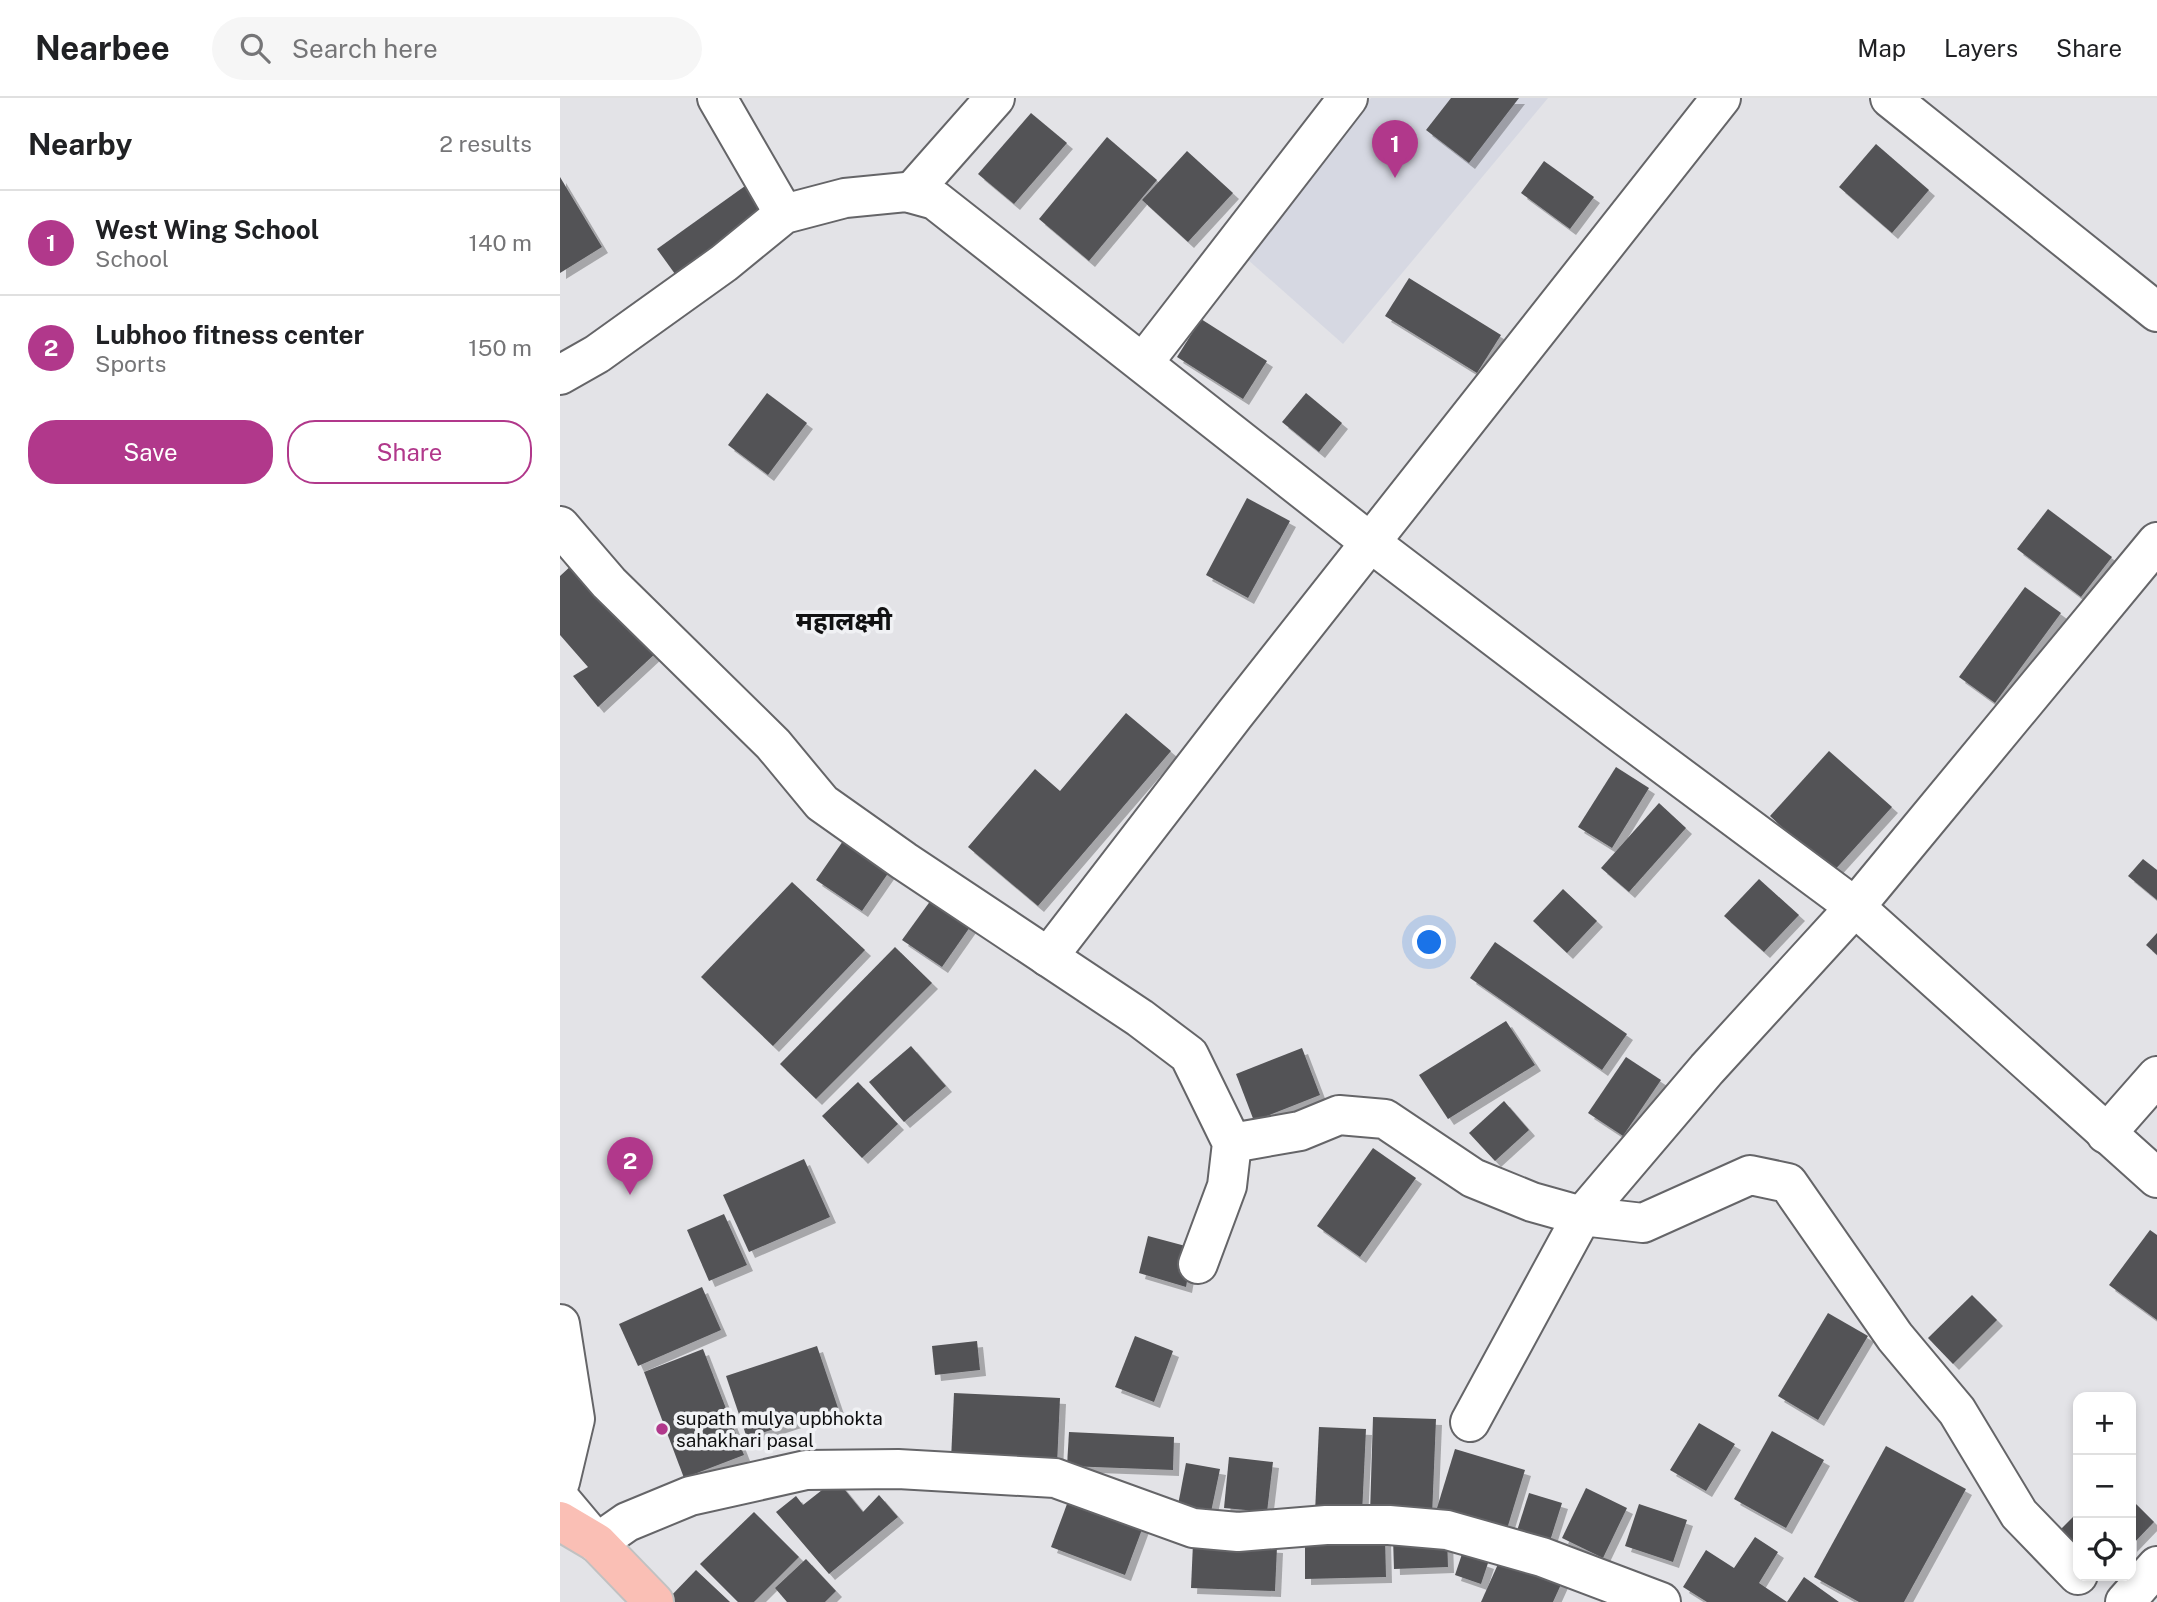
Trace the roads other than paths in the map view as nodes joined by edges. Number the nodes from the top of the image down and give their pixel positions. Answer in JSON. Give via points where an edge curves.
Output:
{"nodes":[{"id":1,"x":718,"y":98,"type":"edge"},
{"id":2,"x":995,"y":98,"type":"edge"},
{"id":3,"x":1348,"y":98,"type":"edge"},
{"id":4,"x":1721,"y":98,"type":"edge"},
{"id":5,"x":1890,"y":98,"type":"edge"},
{"id":6,"x":911,"y":193,"type":"junction"},
{"id":7,"x":784,"y":214,"type":"junction"},
{"id":8,"x":2157,"y":312,"type":"edge"},
{"id":9,"x":1143,"y":363,"type":"junction"},
{"id":10,"x":560,"y":375,"type":"edge"},
{"id":11,"x":560,"y":526,"type":"edge"},
{"id":12,"x":1371,"y":542,"type":"junction"},
{"id":13,"x":2157,"y":542,"type":"edge"},
{"id":14,"x":1855,"y":907,"type":"junction"},
{"id":15,"x":1048,"y":957,"type":"junction"},
{"id":16,"x":2157,"y":1076,"type":"edge"},
{"id":17,"x":2106,"y":1134,"type":"junction"},
{"id":18,"x":1232,"y":1143,"type":"junction"},
{"id":19,"x":2157,"y":1178,"type":"edge"},
{"id":20,"x":1582,"y":1216,"type":"junction"},
{"id":21,"x":1198,"y":1264,"type":"dead end"},
{"id":22,"x":560,"y":1324,"type":"edge"},
{"id":23,"x":1470,"y":1422,"type":"dead end"},
{"id":24,"x":560,"y":1482,"type":"edge"},
{"id":25,"x":560,"y":1499,"type":"edge"},
{"id":26,"x":560,"y":1521,"type":"edge"},
{"id":27,"x":597,"y":1543,"type":"junction"},
{"id":28,"x":2157,"y":1566,"type":"edge"},
{"id":29,"x":2073,"y":1569,"type":"edge"},
{"id":30,"x":2085,"y":1581,"type":"edge"},
{"id":31,"x":653,"y":1602,"type":"edge"},
{"id":32,"x":1661,"y":1602,"type":"edge"},
{"id":33,"x":2105,"y":1602,"type":"edge"},
{"id":34,"x":2124,"y":1602,"type":"edge"}],
"edges":[{"from":1,"to":7,"type":"street"},
{"from":2,"to":6,"type":"street"},
{"from":3,"to":9,"type":"street"},
{"from":4,"to":12,"type":"street"},
{"from":5,"to":8,"type":"street"},
{"from":6,"to":7,"type":"street","via":[[845,198]]},
{"from":6,"to":9,"type":"street","via":[[935,200]]},
{"from":7,"to":10,"type":"street","via":[[724,263],[597,354]]},
{"from":9,"to":12,"type":"street"},
{"from":11,"to":15,"type":"street","via":[[609,583],[773,744],[822,803]]},
{"from":12,"to":14,"type":"street"},
{"from":12,"to":15,"type":"street"},
{"from":13,"to":14,"type":"street"},
{"from":14,"to":17,"type":"street"},
{"from":14,"to":20,"type":"street","via":[[1707,1069]]},
{"from":15,"to":18,"type":"street","via":[[1189,1055]]},
{"from":16,"to":17,"type":"street"},
{"from":17,"to":19,"type":"street"},
{"from":18,"to":20,"type":"street","via":[[1300,1131],[1339,1115],[1385,1119],[1473,1178]]},
{"from":18,"to":21,"type":"street","via":[[1227,1186]]},
{"from":20,"to":23,"type":"street"},
{"from":20,"to":29,"type":"street","via":[[1643,1223],[1750,1175],[1788,1182],[1895,1337],[1957,1411],[2019,1514]]},
{"from":22,"to":24,"type":"street","via":[[575,1419]]},
{"from":25,"to":27,"type":"street"},
{"from":26,"to":27,"type":"main road"},
{"from":27,"to":31,"type":"main road"},
{"from":27,"to":32,"type":"street","via":[[626,1522],[690,1496],[806,1470],[911,1469],[1055,1478],[1193,1528],[1238,1532],[1389,1524],[1447,1530],[1542,1557]]},
{"from":28,"to":34,"type":"street"},
{"from":30,"to":33,"type":"street"}]}
